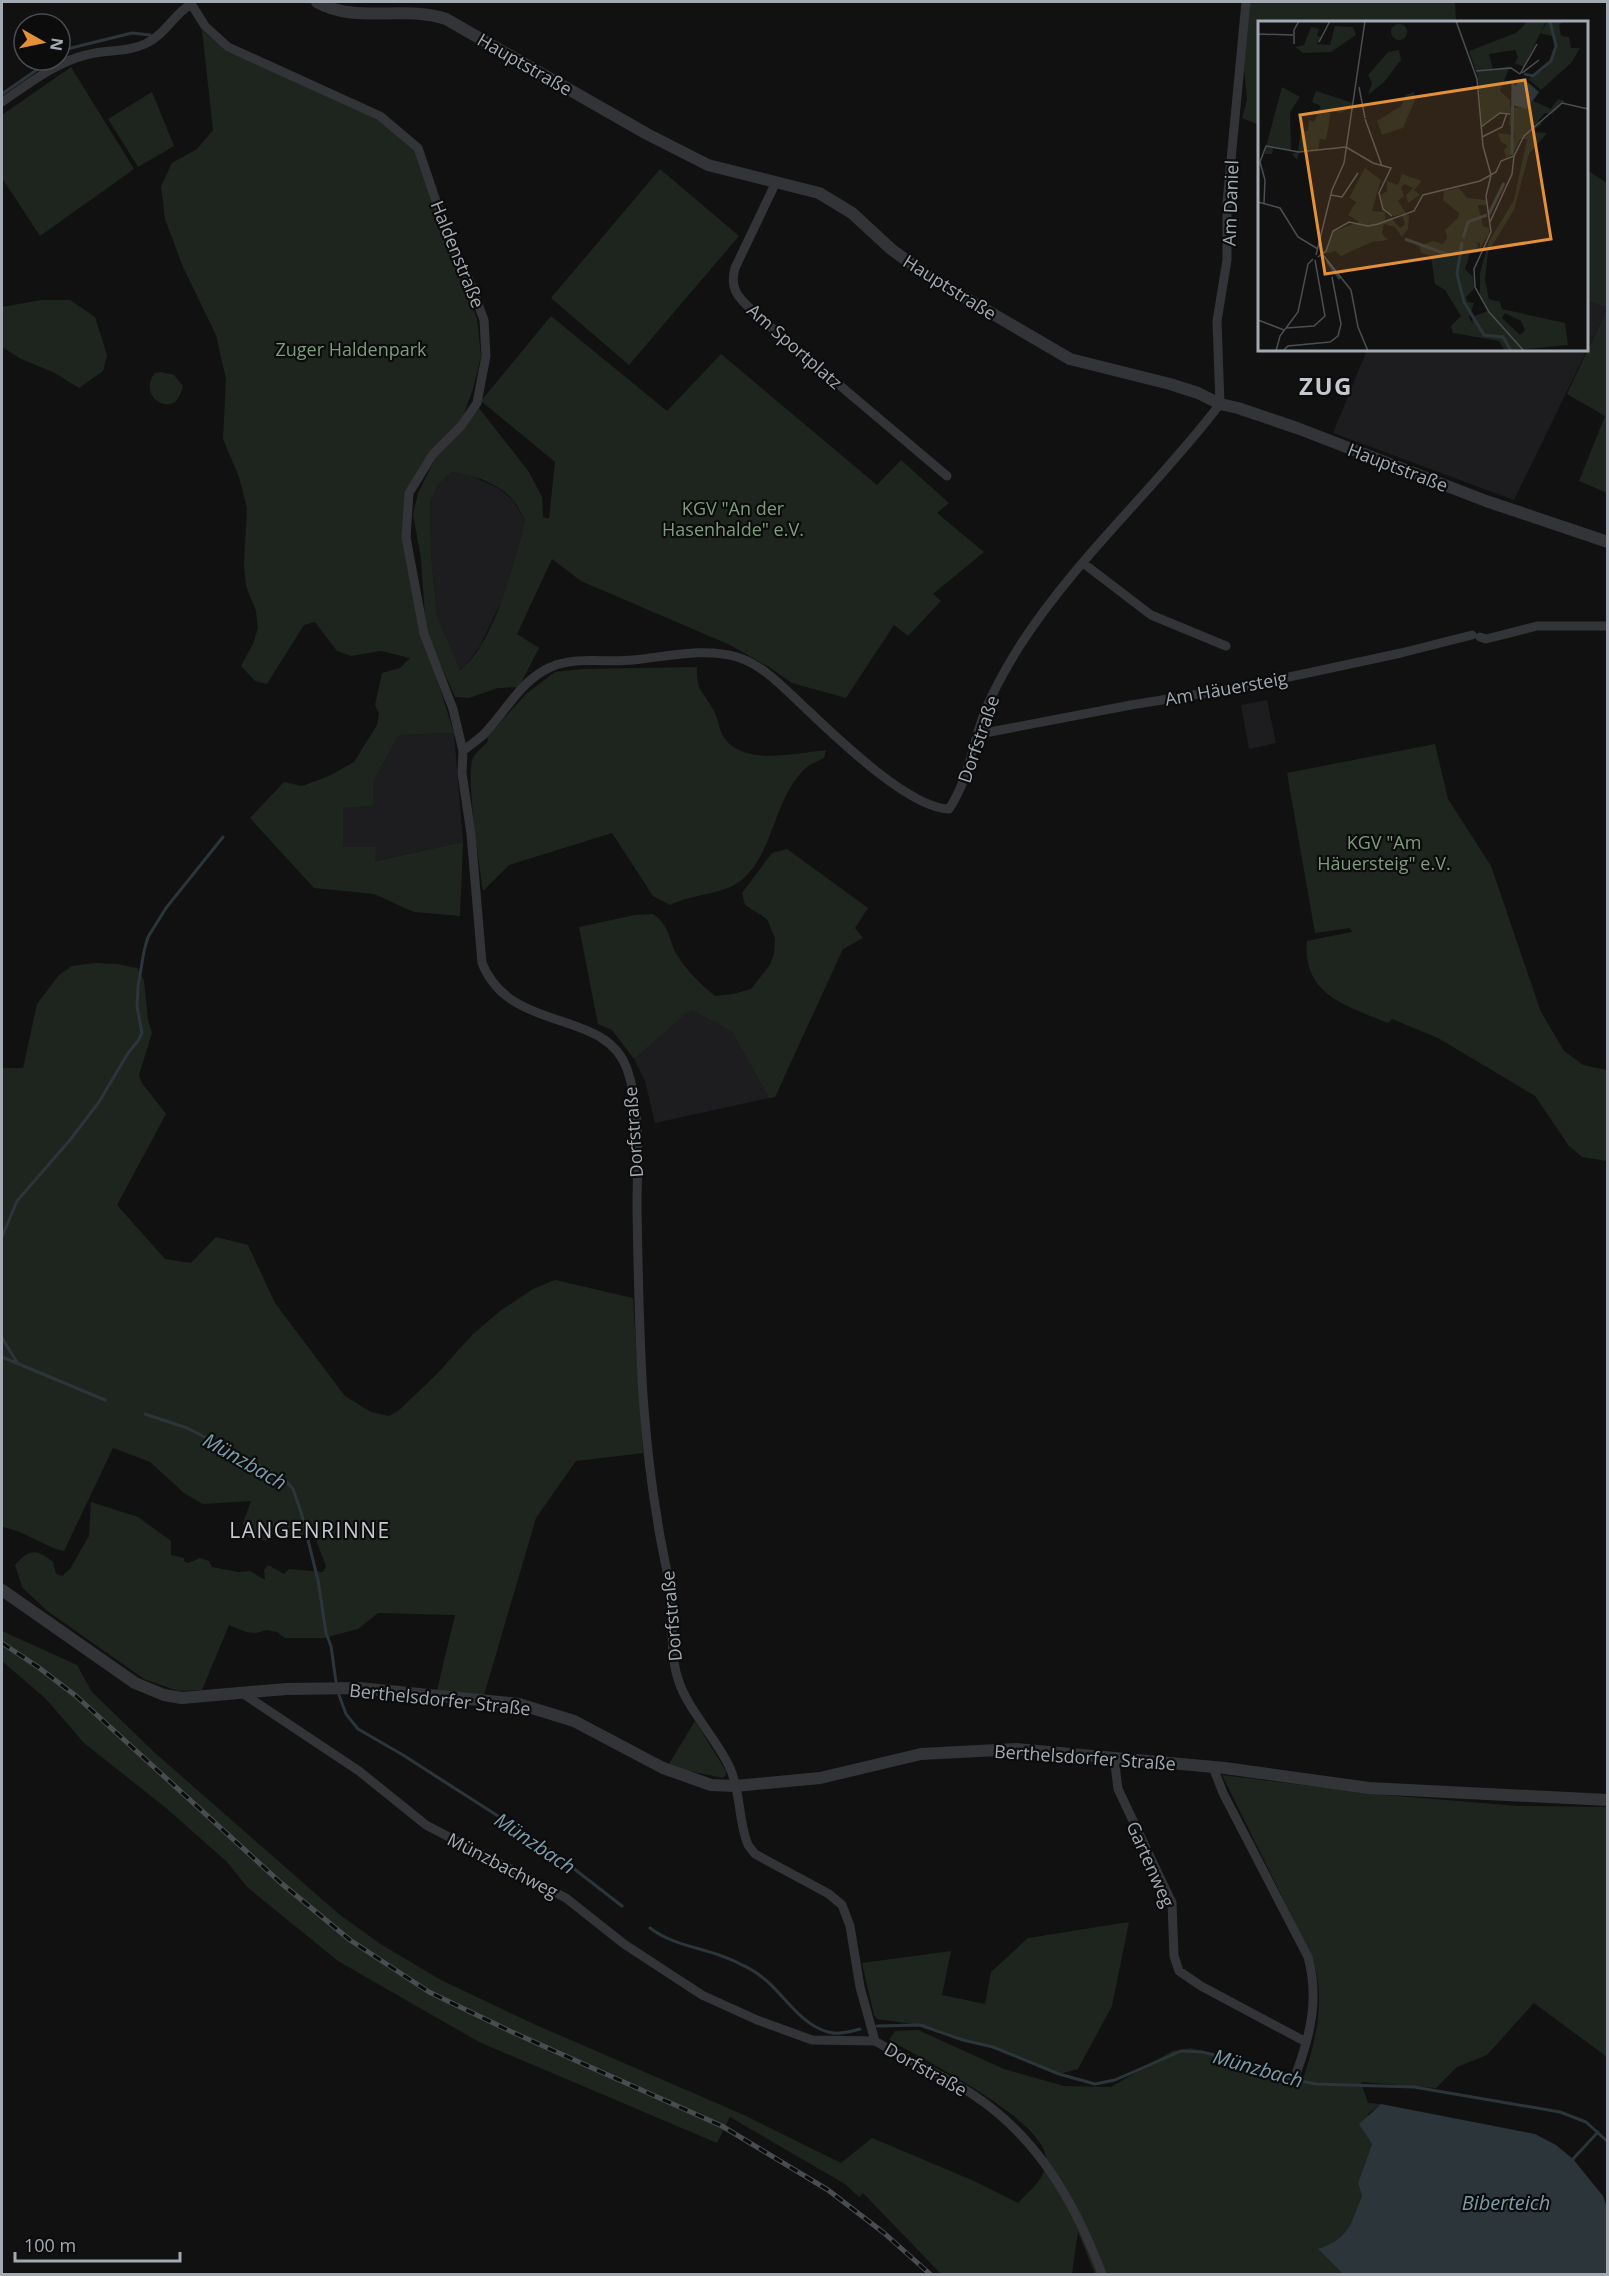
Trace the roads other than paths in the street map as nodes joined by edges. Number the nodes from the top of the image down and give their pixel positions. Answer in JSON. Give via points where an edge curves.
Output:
{"nodes":[{"id":1,"x":317,"y":2,"type":"edge"},
{"id":2,"x":1246,"y":2,"type":"edge"},
{"id":3,"x":190,"y":3,"type":"edge"},
{"id":4,"x":2,"y":102,"type":"edge"},
{"id":5,"x":776,"y":182,"type":"junction"},
{"id":6,"x":1220,"y":404,"type":"junction"},
{"id":7,"x":947,"y":476,"type":"dead end"},
{"id":8,"x":1608,"y":542,"type":"edge"},
{"id":9,"x":1083,"y":563,"type":"junction"},
{"id":10,"x":1608,"y":626,"type":"edge"},
{"id":11,"x":1226,"y":646,"type":"dead end"},
{"id":12,"x":978,"y":731,"type":"junction"},
{"id":13,"x":463,"y":751,"type":"junction"},
{"id":14,"x":2,"y":1590,"type":"edge"},
{"id":15,"x":243,"y":1693,"type":"junction"},
{"id":16,"x":1114,"y":1757,"type":"junction"},
{"id":17,"x":1214,"y":1767,"type":"junction"},
{"id":18,"x":735,"y":1786,"type":"junction"},
{"id":19,"x":1608,"y":1800,"type":"edge"},
{"id":20,"x":873,"y":2036,"type":"junction"},
{"id":21,"x":1306,"y":2042,"type":"junction"},
{"id":22,"x":1297,"y":2071,"type":"dead end"},
{"id":23,"x":1102,"y":2274,"type":"edge"}],
"edges":[{"from":1,"to":5,"type":"street","name":"Hauptstraße","via":[[351,12],[414,12],[446,19],[708,165]]},
{"from":2,"to":6,"type":"street","name":"Am Daniel","via":[[1227,202],[1227,260],[1217,321]]},
{"from":3,"to":4,"type":"street","via":[[154,39],[122,51],[74,58]]},
{"from":3,"to":13,"type":"street","name":"Haldenstraße","via":[[205,26],[228,47],[380,116],[418,148],[450,242],[484,320],[486,356],[477,403],[433,454],[409,493],[406,537],[424,634],[453,709]]},
{"from":5,"to":6,"type":"street","name":"Hauptstraße","via":[[819,193],[852,213],[928,276],[1070,359],[1170,384]]},
{"from":5,"to":7,"type":"street","name":"Am Sportplatz","via":[[735,268],[733,288],[759,317]]},
{"from":6,"to":8,"type":"street","name":"Hauptstraße"},
{"from":6,"to":9,"type":"street","name":"Dorfstraße"},
{"from":9,"to":11,"type":"street","via":[[1151,615]]},
{"from":9,"to":12,"type":"street","name":"Dorfstraße","via":[[1020,646],[997,685]]},
{"from":10,"to":12,"type":"street","name":"Am Häuersteig","via":[[1537,626],[1486,639],[1476,636],[1243,687]]},
{"from":12,"to":13,"type":"street","name":"Dorfstraße","via":[[958,796],[949,809],[929,806],[884,776],[765,672],[739,658],[708,653],[552,666],[522,689],[483,735]]},
{"from":13,"to":18,"type":"street","name":"Dorfstraße","via":[[462,773],[486,973],[517,1005],[585,1030],[612,1045],[631,1082],[636,1123],[643,1396],[657,1519],[670,1590],[676,1670],[684,1694],[731,1770]]},
{"from":14,"to":15,"type":"street","name":"Berthelsdorfer Straße","via":[[148,1689],[182,1698]]},
{"from":15,"to":18,"type":"street","name":"Berthelsdorfer Straße","via":[[359,1688],[519,1704],[574,1721],[676,1774],[711,1785]]},
{"from":15,"to":20,"type":"street","name":"Münzbachweg","via":[[359,1771],[426,1825],[566,1898],[624,1944],[702,1995],[812,2040]]},
{"from":16,"to":17,"type":"street","name":"Berthelsdorfer Straße"},
{"from":16,"to":18,"type":"street","name":"Berthelsdorfer Straße","via":[[1016,1749],[921,1754],[820,1778]]},
{"from":16,"to":21,"type":"street","name":"Gartenweg","via":[[1118,1789],[1172,1903],[1174,1956],[1179,1971]]},
{"from":17,"to":19,"type":"street","name":"Berthelsdorfer Straße","via":[[1369,1788]]},
{"from":17,"to":21,"type":"street","via":[[1222,1793],[1308,1958],[1315,1999]]},
{"from":18,"to":20,"type":"street","name":"Dorfstraße","via":[[744,1835],[755,1854],[842,1905]]},
{"from":20,"to":23,"type":"street","name":"Dorfstraße","via":[[972,2094],[1018,2133],[1064,2189]]},
{"from":21,"to":22,"type":"street"}]}
